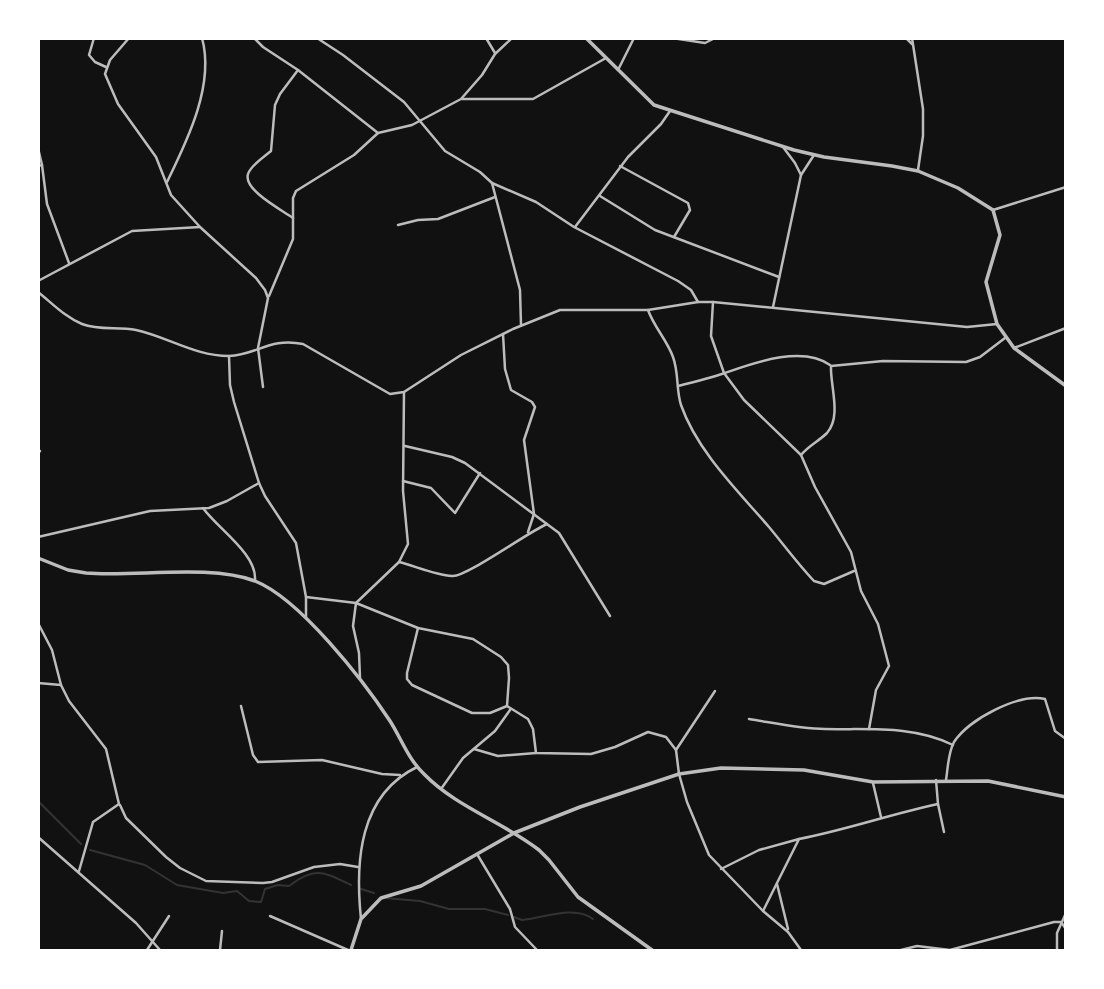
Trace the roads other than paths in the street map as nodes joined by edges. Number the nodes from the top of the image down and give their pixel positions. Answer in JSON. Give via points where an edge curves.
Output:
{"nodes":[{"id":1,"x":94,"y":38,"type":"edge"},
{"id":2,"x":129,"y":38,"type":"edge"},
{"id":3,"x":202,"y":38,"type":"edge"},
{"id":4,"x":254,"y":38,"type":"edge"},
{"id":5,"x":317,"y":38,"type":"edge"},
{"id":6,"x":486,"y":38,"type":"edge"},
{"id":7,"x":512,"y":38,"type":"edge"},
{"id":8,"x":586,"y":38,"type":"edge"},
{"id":9,"x":634,"y":38,"type":"edge"},
{"id":10,"x":672,"y":38,"type":"edge"},
{"id":11,"x":715,"y":38,"type":"edge"},
{"id":12,"x":906,"y":38,"type":"edge"},
{"id":13,"x":912,"y":38,"type":"edge"},
{"id":14,"x":912,"y":44,"type":"junction"},
{"id":15,"x":495,"y":54,"type":"junction"},
{"id":16,"x":606,"y":58,"type":"junction"},
{"id":17,"x":106,"y":67,"type":"junction"},
{"id":18,"x":298,"y":70,"type":"junction"},
{"id":19,"x":617,"y":71,"type":"junction"},
{"id":20,"x":461,"y":99,"type":"junction"},
{"id":21,"x":670,"y":111,"type":"junction"},
{"id":22,"x":421,"y":120,"type":"junction"},
{"id":23,"x":379,"y":133,"type":"junction"},
{"id":24,"x":783,"y":146,"type":"junction"},
{"id":25,"x":38,"y":148,"type":"edge"},
{"id":26,"x":814,"y":155,"type":"junction"},
{"id":27,"x":40,"y":166,"type":"edge"},
{"id":28,"x":620,"y":166,"type":"junction"},
{"id":29,"x":918,"y":172,"type":"junction"},
{"id":30,"x":801,"y":175,"type":"junction"},
{"id":31,"x":166,"y":183,"type":"junction"},
{"id":32,"x":492,"y":183,"type":"junction"},
{"id":33,"x":1066,"y":187,"type":"edge"},
{"id":34,"x":600,"y":196,"type":"junction"},
{"id":35,"x":495,"y":197,"type":"junction"},
{"id":36,"x":993,"y":210,"type":"junction"},
{"id":37,"x":293,"y":218,"type":"junction"},
{"id":38,"x":398,"y":225,"type":"dead end"},
{"id":39,"x":575,"y":227,"type":"junction"},
{"id":40,"x":201,"y":228,"type":"junction"},
{"id":41,"x":673,"y":238,"type":"junction"},
{"id":42,"x":69,"y":263,"type":"junction"},
{"id":43,"x":779,"y":277,"type":"junction"},
{"id":44,"x":38,"y":281,"type":"edge"},
{"id":45,"x":38,"y":292,"type":"edge"},
{"id":46,"x":268,"y":298,"type":"junction"},
{"id":47,"x":698,"y":302,"type":"junction"},
{"id":48,"x":713,"y":302,"type":"junction"},
{"id":49,"x":773,"y":307,"type":"junction"},
{"id":50,"x":648,"y":310,"type":"junction"},
{"id":51,"x":997,"y":324,"type":"junction"},
{"id":52,"x":521,"y":325,"type":"junction"},
{"id":53,"x":1066,"y":328,"type":"edge"},
{"id":54,"x":503,"y":334,"type":"junction"},
{"id":55,"x":1005,"y":338,"type":"junction"},
{"id":56,"x":258,"y":348,"type":"junction"},
{"id":57,"x":1014,"y":348,"type":"junction"},
{"id":58,"x":229,"y":356,"type":"junction"},
{"id":59,"x":831,"y":366,"type":"junction"},
{"id":60,"x":724,"y":373,"type":"junction"},
{"id":61,"x":678,"y":386,"type":"junction"},
{"id":62,"x":1066,"y":386,"type":"edge"},
{"id":63,"x":263,"y":387,"type":"dead end"},
{"id":64,"x":404,"y":392,"type":"junction"},
{"id":65,"x":405,"y":446,"type":"junction"},
{"id":66,"x":801,"y":455,"type":"junction"},
{"id":67,"x":480,"y":473,"type":"junction"},
{"id":68,"x":403,"y":481,"type":"junction"},
{"id":69,"x":259,"y":483,"type":"junction"},
{"id":70,"x":203,"y":508,"type":"junction"},
{"id":71,"x":534,"y":514,"type":"junction"},
{"id":72,"x":547,"y":524,"type":"junction"},
{"id":73,"x":528,"y":532,"type":"junction"},
{"id":74,"x":38,"y":537,"type":"edge"},
{"id":75,"x":39,"y":560,"type":"edge"},
{"id":76,"x":399,"y":562,"type":"junction"},
{"id":77,"x":855,"y":570,"type":"junction"},
{"id":78,"x":255,"y":581,"type":"junction"},
{"id":79,"x":306,"y":597,"type":"junction"},
{"id":80,"x":356,"y":603,"type":"junction"},
{"id":81,"x":610,"y":616,"type":"dead end"},
{"id":82,"x":306,"y":617,"type":"junction"},
{"id":83,"x":38,"y":623,"type":"edge"},
{"id":84,"x":418,"y":628,"type":"junction"},
{"id":85,"x":360,"y":681,"type":"junction"},
{"id":86,"x":38,"y":682,"type":"edge"},
{"id":87,"x":61,"y":685,"type":"junction"},
{"id":88,"x":715,"y":691,"type":"dead end"},
{"id":89,"x":241,"y":706,"type":"dead end"},
{"id":90,"x":509,"y":708,"type":"junction"},
{"id":91,"x":750,"y":719,"type":"dead end"},
{"id":92,"x":869,"y":729,"type":"junction"},
{"id":93,"x":1066,"y":739,"type":"edge"},
{"id":94,"x":953,"y":745,"type":"junction"},
{"id":95,"x":474,"y":749,"type":"junction"},
{"id":96,"x":676,"y":750,"type":"junction"},
{"id":97,"x":536,"y":753,"type":"junction"},
{"id":98,"x":417,"y":767,"type":"junction"},
{"id":99,"x":679,"y":774,"type":"junction"},
{"id":100,"x":400,"y":775,"type":"junction"},
{"id":101,"x":936,"y":780,"type":"junction"},
{"id":102,"x":946,"y":780,"type":"junction"},
{"id":103,"x":873,"y":782,"type":"junction"},
{"id":104,"x":441,"y":789,"type":"junction"},
{"id":105,"x":1066,"y":797,"type":"edge"},
{"id":106,"x":120,"y":804,"type":"junction"},
{"id":107,"x":938,"y":804,"type":"junction"},
{"id":108,"x":881,"y":817,"type":"junction"},
{"id":109,"x":944,"y":832,"type":"dead end"},
{"id":110,"x":514,"y":833,"type":"junction"},
{"id":111,"x":38,"y":837,"type":"edge"},
{"id":112,"x":799,"y":839,"type":"junction"},
{"id":113,"x":477,"y":854,"type":"junction"},
{"id":114,"x":358,"y":867,"type":"junction"},
{"id":115,"x":721,"y":869,"type":"junction"},
{"id":116,"x":79,"y":871,"type":"junction"},
{"id":117,"x":777,"y":884,"type":"junction"},
{"id":118,"x":763,"y":911,"type":"junction"},
{"id":119,"x":1066,"y":914,"type":"edge"},
{"id":120,"x":169,"y":916,"type":"dead end"},
{"id":121,"x":270,"y":916,"type":"dead end"},
{"id":122,"x":361,"y":919,"type":"junction"},
{"id":123,"x":1061,"y":922,"type":"junction"},
{"id":124,"x":1066,"y":929,"type":"edge"},
{"id":125,"x":222,"y":931,"type":"dead end"},
{"id":126,"x":789,"y":932,"type":"junction"},
{"id":127,"x":151,"y":940,"type":"junction"},
{"id":128,"x":146,"y":950,"type":"edge"},
{"id":129,"x":160,"y":950,"type":"edge"},
{"id":130,"x":220,"y":950,"type":"edge"},
{"id":131,"x":349,"y":950,"type":"edge"},
{"id":132,"x":537,"y":950,"type":"edge"},
{"id":133,"x":652,"y":950,"type":"edge"},
{"id":134,"x":801,"y":950,"type":"edge"},
{"id":135,"x":901,"y":950,"type":"edge"},
{"id":136,"x":950,"y":950,"type":"edge"},
{"id":137,"x":1057,"y":950,"type":"edge"}],
"edges":[{"from":1,"to":17,"type":"street","via":[[89,55]]},
{"from":2,"to":17,"type":"street"},
{"from":3,"to":31,"type":"street","via":[[204,76],[197,113]]},
{"from":4,"to":18,"type":"street"},
{"from":5,"to":22,"type":"street","via":[[391,91]]},
{"from":6,"to":15,"type":"street"},
{"from":7,"to":15,"type":"street"},
{"from":8,"to":16,"type":"street"},
{"from":9,"to":19,"type":"street"},
{"from":10,"to":11,"type":"street","via":[[705,43]]},
{"from":12,"to":14,"type":"street"},
{"from":13,"to":14,"type":"street"},
{"from":14,"to":29,"type":"street","via":[[923,109]]},
{"from":15,"to":20,"type":"street"},
{"from":16,"to":19,"type":"street"},
{"from":16,"to":20,"type":"street","via":[[533,99]]},
{"from":17,"to":31,"type":"street","via":[[118,104],[156,157]]},
{"from":18,"to":23,"type":"street"},
{"from":18,"to":37,"type":"street","via":[[275,105],[271,151],[247,176],[257,194]]},
{"from":19,"to":21,"type":"street","via":[[654,105]]},
{"from":20,"to":22,"type":"street"},
{"from":21,"to":24,"type":"street"},
{"from":21,"to":28,"type":"street"},
{"from":22,"to":23,"type":"street"},
{"from":22,"to":32,"type":"street","via":[[445,151]]},
{"from":23,"to":37,"type":"street","via":[[354,155],[296,191]]},
{"from":24,"to":26,"type":"street"},
{"from":24,"to":30,"type":"street"},
{"from":25,"to":27,"type":"street"},
{"from":26,"to":29,"type":"street"},
{"from":26,"to":30,"type":"street"},
{"from":27,"to":42,"type":"street","via":[[47,204]]},
{"from":28,"to":34,"type":"street"},
{"from":28,"to":41,"type":"street","via":[[688,203],[690,210]]},
{"from":29,"to":36,"type":"street","via":[[958,188]]},
{"from":30,"to":43,"type":"street"},
{"from":31,"to":40,"type":"street"},
{"from":32,"to":35,"type":"street"},
{"from":32,"to":39,"type":"street","via":[[536,202]]},
{"from":33,"to":36,"type":"street"},
{"from":34,"to":39,"type":"street"},
{"from":34,"to":41,"type":"street"},
{"from":35,"to":38,"type":"street","via":[[438,219]]},
{"from":35,"to":52,"type":"street","via":[[520,290]]},
{"from":36,"to":51,"type":"street","via":[[1000,235],[986,282]]},
{"from":37,"to":46,"type":"street","via":[[293,239]]},
{"from":39,"to":47,"type":"street","via":[[678,281]]},
{"from":40,"to":42,"type":"street","via":[[132,232]]},
{"from":40,"to":46,"type":"street","via":[[256,278]]},
{"from":41,"to":43,"type":"street"},
{"from":42,"to":44,"type":"street"},
{"from":43,"to":49,"type":"street"},
{"from":45,"to":58,"type":"street","via":[[84,324],[137,330],[194,351]]},
{"from":46,"to":56,"type":"street"},
{"from":47,"to":48,"type":"street"},
{"from":47,"to":50,"type":"street"},
{"from":48,"to":49,"type":"street"},
{"from":48,"to":60,"type":"street","via":[[711,336]]},
{"from":49,"to":51,"type":"street","via":[[967,327]]},
{"from":50,"to":52,"type":"street","via":[[560,310]]},
{"from":50,"to":61,"type":"street","via":[[672,354]]},
{"from":51,"to":55,"type":"street"},
{"from":52,"to":54,"type":"street"},
{"from":53,"to":57,"type":"street"},
{"from":54,"to":64,"type":"street"},
{"from":54,"to":71,"type":"street","via":[[511,390],[535,407],[524,440]]},
{"from":55,"to":57,"type":"street"},
{"from":55,"to":59,"type":"street","via":[[965,362]]},
{"from":56,"to":58,"type":"street"},
{"from":56,"to":63,"type":"street"},
{"from":56,"to":64,"type":"street","via":[[288,341],[303,344],[380,390]]},
{"from":57,"to":62,"type":"street"},
{"from":58,"to":69,"type":"street","via":[[234,402]]},
{"from":59,"to":60,"type":"street","via":[[820,359],[773,358]]},
{"from":59,"to":66,"type":"street","via":[[832,424]]},
{"from":60,"to":61,"type":"street"},
{"from":60,"to":66,"type":"street","via":[[744,400]]},
{"from":61,"to":77,"type":"street","via":[[687,419],[716,466],[814,581],[824,584]]},
{"from":64,"to":65,"type":"street"},
{"from":65,"to":67,"type":"street","via":[[452,457]]},
{"from":65,"to":68,"type":"street"},
{"from":66,"to":77,"type":"street","via":[[851,552]]},
{"from":67,"to":68,"type":"street","via":[[455,513],[431,488]]},
{"from":67,"to":71,"type":"street"},
{"from":68,"to":76,"type":"street","via":[[408,539]]},
{"from":69,"to":70,"type":"street"},
{"from":69,"to":79,"type":"street","via":[[296,543]]},
{"from":70,"to":74,"type":"street","via":[[150,512]]},
{"from":70,"to":78,"type":"street","via":[[248,558]]},
{"from":71,"to":72,"type":"street"},
{"from":71,"to":73,"type":"street"},
{"from":72,"to":73,"type":"street"},
{"from":72,"to":81,"type":"street","via":[[559,533]]},
{"from":73,"to":76,"type":"street","via":[[457,576]]},
{"from":75,"to":78,"type":"street","via":[[86,573],[213,573]]},
{"from":76,"to":80,"type":"street"},
{"from":77,"to":92,"type":"street","via":[[878,624],[889,666],[876,690]]},
{"from":78,"to":82,"type":"street"},
{"from":79,"to":80,"type":"street"},
{"from":79,"to":82,"type":"street"},
{"from":80,"to":84,"type":"street"},
{"from":80,"to":85,"type":"street","via":[[353,626]]},
{"from":82,"to":85,"type":"street"},
{"from":83,"to":87,"type":"street","via":[[55,657]]},
{"from":84,"to":90,"type":"street","via":[[473,639],[501,657],[509,671]]},
{"from":84,"to":90,"type":"street","via":[[407,673],[412,685],[472,713]]},
{"from":85,"to":98,"type":"street"},
{"from":86,"to":87,"type":"street"},
{"from":87,"to":106,"type":"street","via":[[106,749]]},
{"from":88,"to":96,"type":"street"},
{"from":89,"to":100,"type":"street","via":[[257,762],[322,760]]},
{"from":90,"to":95,"type":"street","via":[[495,731]]},
{"from":90,"to":97,"type":"street","via":[[530,722]]},
{"from":91,"to":92,"type":"street","via":[[823,729]]},
{"from":92,"to":94,"type":"street","via":[[918,732]]},
{"from":93,"to":94,"type":"street","via":[[1055,731],[1045,699],[1034,698],[983,715]]},
{"from":94,"to":102,"type":"street"},
{"from":95,"to":97,"type":"street","via":[[498,756]]},
{"from":95,"to":104,"type":"street"},
{"from":96,"to":97,"type":"street","via":[[666,737],[648,732],[591,754]]},
{"from":96,"to":99,"type":"street"},
{"from":98,"to":100,"type":"street"},
{"from":98,"to":104,"type":"street"},
{"from":99,"to":103,"type":"street","via":[[721,768],[804,770]]},
{"from":99,"to":110,"type":"street"},
{"from":99,"to":115,"type":"street","via":[[709,855]]},
{"from":100,"to":114,"type":"street","via":[[372,812]]},
{"from":101,"to":102,"type":"street"},
{"from":101,"to":103,"type":"street"},
{"from":101,"to":107,"type":"street"},
{"from":102,"to":105,"type":"street","via":[[988,781]]},
{"from":103,"to":108,"type":"street"},
{"from":104,"to":110,"type":"street"},
{"from":106,"to":114,"type":"street","via":[[126,818],[166,857],[206,881],[263,883],[314,866]]},
{"from":106,"to":116,"type":"street","via":[[93,822]]},
{"from":107,"to":108,"type":"street"},
{"from":107,"to":109,"type":"street"},
{"from":108,"to":112,"type":"street"},
{"from":110,"to":113,"type":"street"},
{"from":110,"to":133,"type":"street","via":[[549,860],[585,902]]},
{"from":111,"to":116,"type":"street"},
{"from":112,"to":115,"type":"street","via":[[759,850]]},
{"from":112,"to":117,"type":"street"},
{"from":113,"to":122,"type":"street","via":[[421,886],[381,898]]},
{"from":113,"to":132,"type":"street","via":[[510,909],[515,927]]},
{"from":114,"to":122,"type":"street"},
{"from":115,"to":118,"type":"street"},
{"from":116,"to":127,"type":"street"},
{"from":117,"to":118,"type":"street"},
{"from":117,"to":126,"type":"street"},
{"from":118,"to":126,"type":"street"},
{"from":119,"to":123,"type":"street"},
{"from":120,"to":127,"type":"street"},
{"from":121,"to":131,"type":"street"},
{"from":122,"to":131,"type":"street"},
{"from":123,"to":124,"type":"street"},
{"from":123,"to":136,"type":"street"},
{"from":123,"to":137,"type":"street"},
{"from":125,"to":130,"type":"street"},
{"from":126,"to":134,"type":"street"},
{"from":127,"to":128,"type":"street"},
{"from":127,"to":129,"type":"street"},
{"from":135,"to":136,"type":"street","via":[[917,946]]}]}
